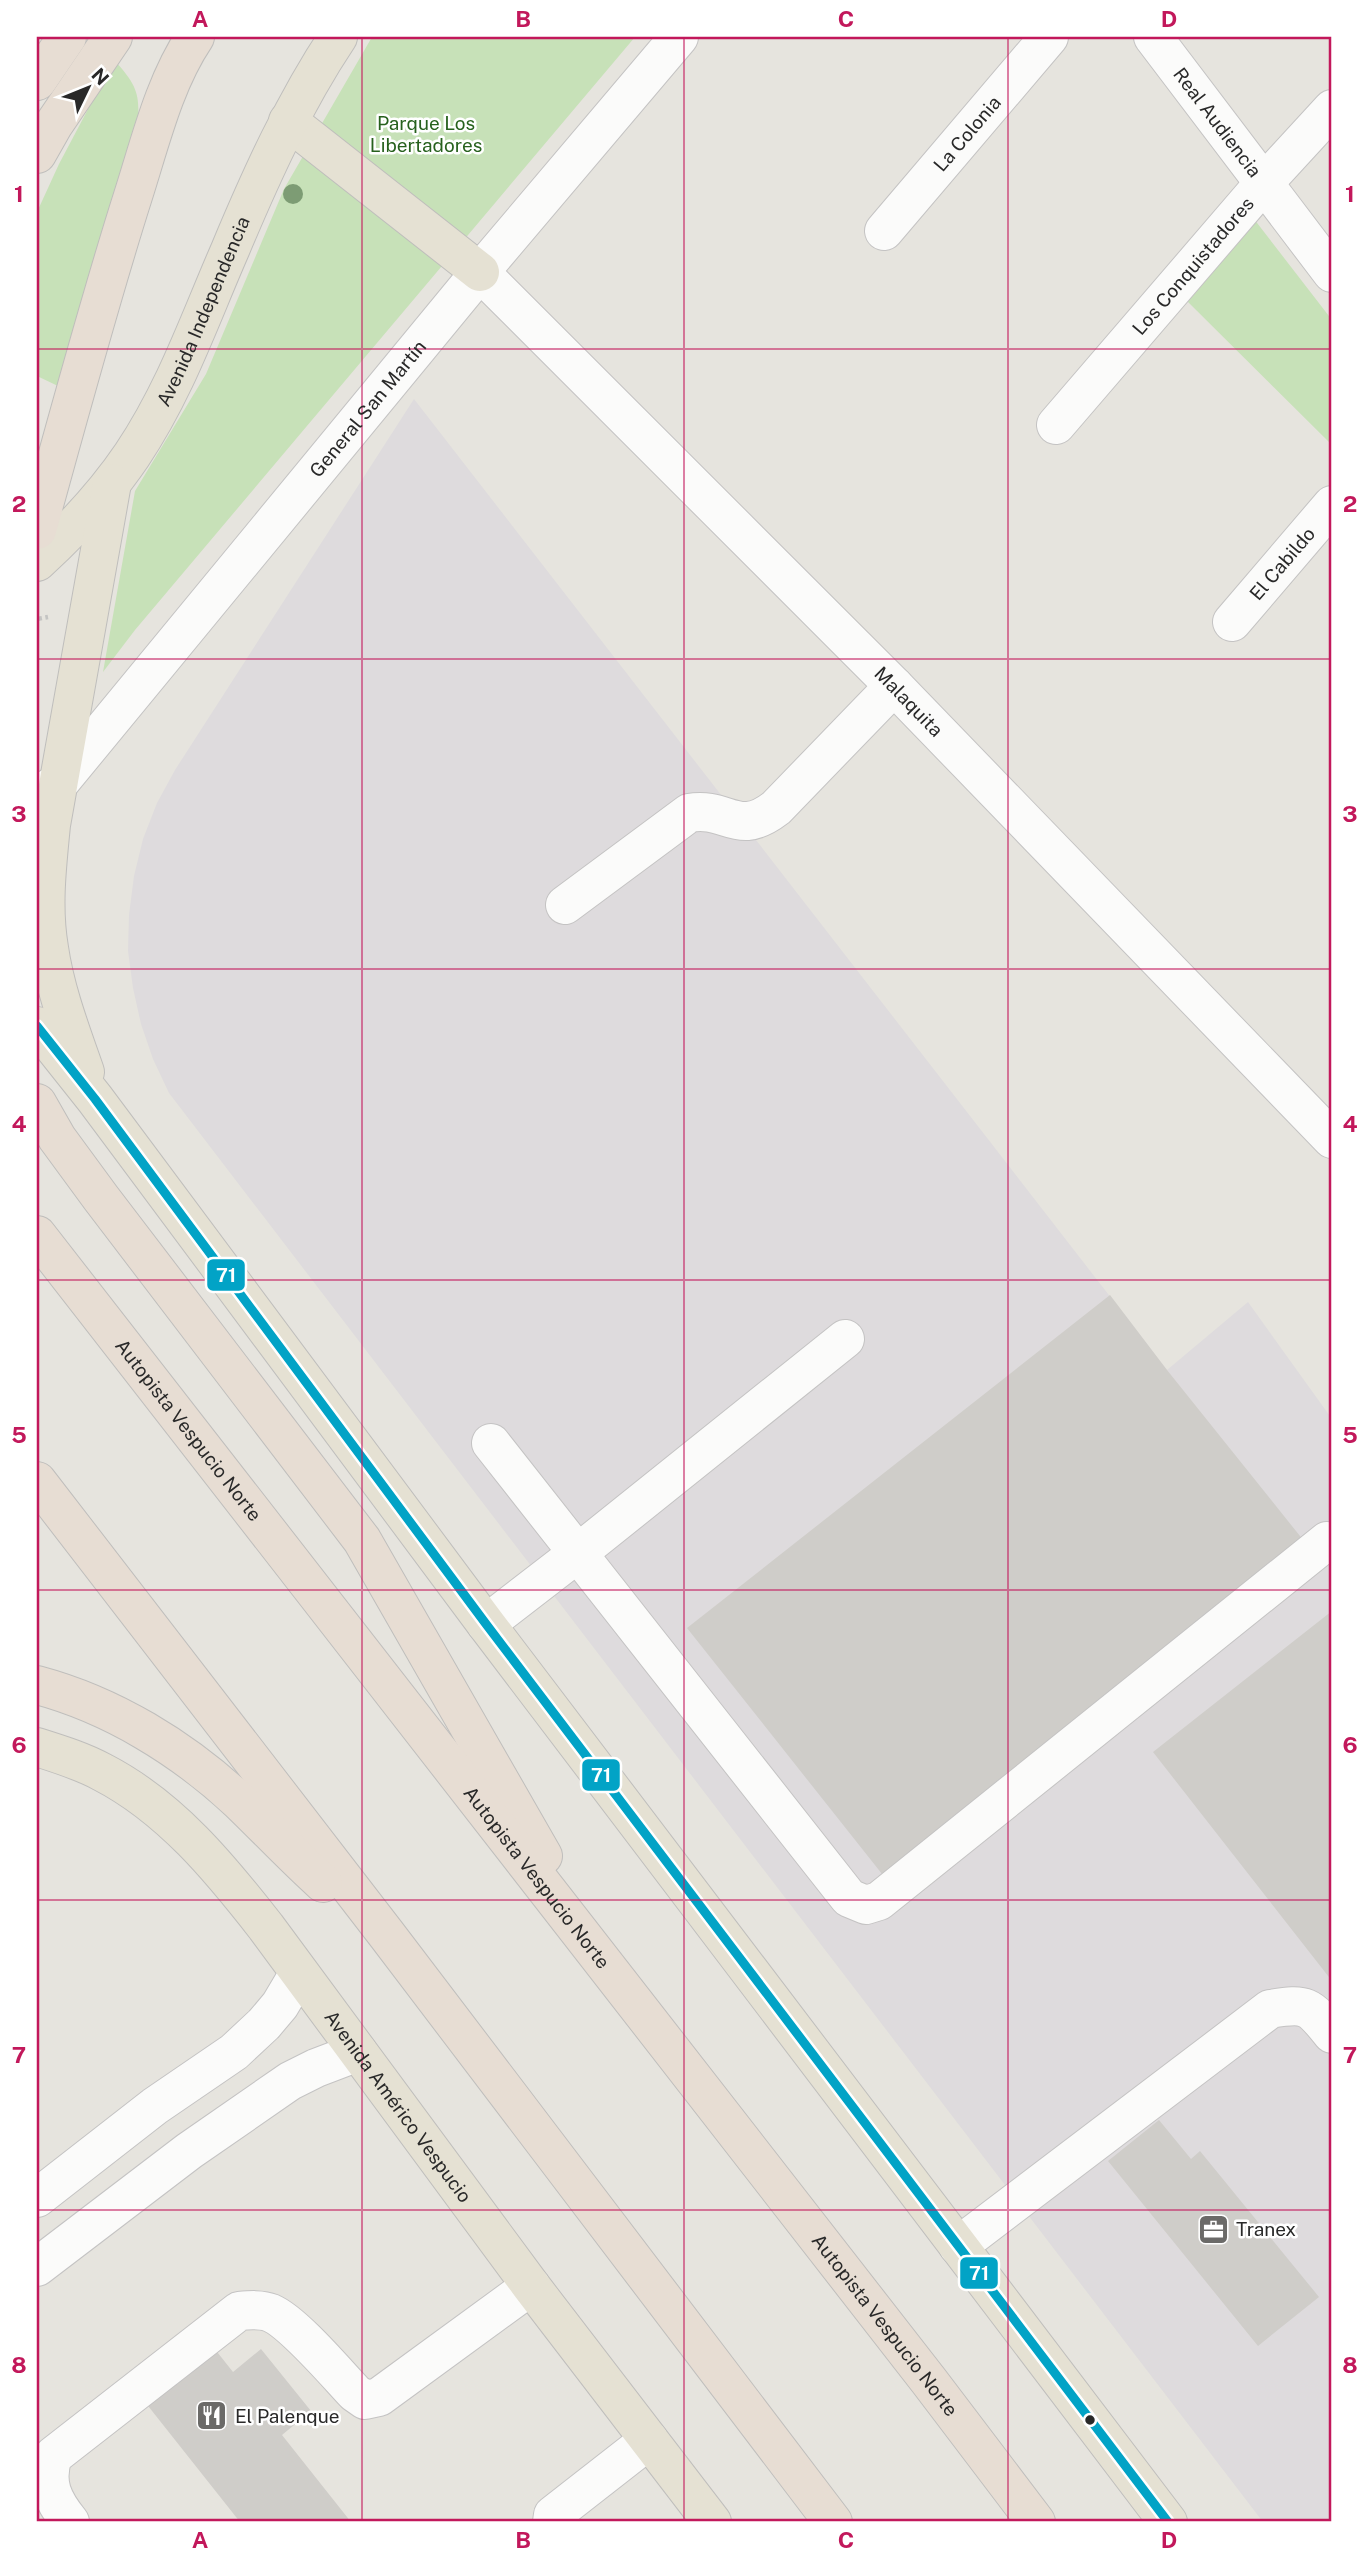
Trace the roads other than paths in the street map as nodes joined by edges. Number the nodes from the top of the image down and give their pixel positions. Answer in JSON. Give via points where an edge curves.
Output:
{"nodes":[{"id":1,"x":67,"y":37,"type":"edge"},
{"id":2,"x":113,"y":37,"type":"edge"},
{"id":3,"x":195,"y":37,"type":"edge"},
{"id":4,"x":338,"y":37,"type":"edge"},
{"id":5,"x":679,"y":37,"type":"edge"},
{"id":6,"x":1049,"y":37,"type":"edge"},
{"id":7,"x":1153,"y":37,"type":"edge"},
{"id":8,"x":37,"y":81,"type":"edge"},
{"id":9,"x":1332,"y":109,"type":"edge"},
{"id":10,"x":288,"y":121,"type":"junction"},
{"id":11,"x":37,"y":154,"type":"edge"},
{"id":12,"x":1264,"y":183,"type":"junction"},
{"id":13,"x":884,"y":230,"type":"dead end"},
{"id":14,"x":480,"y":272,"type":"junction"},
{"id":15,"x":1332,"y":273,"type":"edge"},
{"id":16,"x":1056,"y":425,"type":"dead end"},
{"id":17,"x":112,"y":483,"type":"junction"},
{"id":18,"x":1332,"y":505,"type":"edge"},
{"id":19,"x":37,"y":530,"type":"edge"},
{"id":20,"x":37,"y":562,"type":"edge"},
{"id":21,"x":1232,"y":622,"type":"dead end"},
{"id":22,"x":894,"y":686,"type":"junction"},
{"id":23,"x":49,"y":789,"type":"edge"},
{"id":24,"x":565,"y":905,"type":"dead end"},
{"id":25,"x":37,"y":1026,"type":"edge"},
{"id":26,"x":95,"y":1100,"type":"junction"},
{"id":27,"x":37,"y":1103,"type":"edge"},
{"id":28,"x":1332,"y":1139,"type":"edge"},
{"id":29,"x":37,"y":1235,"type":"edge"},
{"id":30,"x":845,"y":1339,"type":"dead end"},
{"id":31,"x":491,"y":1443,"type":"dead end"},
{"id":32,"x":37,"y":1481,"type":"edge"},
{"id":33,"x":1332,"y":1542,"type":"edge"},
{"id":34,"x":578,"y":1553,"type":"junction"},
{"id":35,"x":486,"y":1624,"type":"junction"},
{"id":36,"x":37,"y":1685,"type":"edge"},
{"id":37,"x":37,"y":1747,"type":"edge"},
{"id":38,"x":387,"y":1935,"type":"junction"},
{"id":39,"x":606,"y":1968,"type":"junction"},
{"id":40,"x":299,"y":1973,"type":"junction"},
{"id":41,"x":1332,"y":2034,"type":"edge"},
{"id":42,"x":358,"y":2052,"type":"junction"},
{"id":43,"x":37,"y":2198,"type":"edge"},
{"id":44,"x":958,"y":2246,"type":"junction"},
{"id":45,"x":37,"y":2267,"type":"edge"},
{"id":46,"x":531,"y":2286,"type":"junction"},
{"id":47,"x":929,"y":2381,"type":"junction"},
{"id":48,"x":649,"y":2440,"type":"junction"},
{"id":49,"x":70,"y":2522,"type":"edge"},
{"id":50,"x":552,"y":2522,"type":"edge"},
{"id":51,"x":712,"y":2522,"type":"edge"},
{"id":52,"x":833,"y":2522,"type":"edge"},
{"id":53,"x":1035,"y":2522,"type":"edge"},
{"id":54,"x":1064,"y":2522,"type":"edge"},
{"id":55,"x":1168,"y":2522,"type":"edge"}],
"edges":[{"from":1,"to":8,"type":"highway"},
{"from":2,"to":11,"type":"highway"},
{"from":3,"to":19,"type":"highway","via":[[151,138],[100,299]]},
{"from":4,"to":10,"type":"main road","name":"Avenida Independencia"},
{"from":5,"to":14,"type":"street","name":"General San Martín"},
{"from":6,"to":13,"type":"street","name":"La Colonia"},
{"from":7,"to":12,"type":"street","name":"Real Audiencia"},
{"from":9,"to":12,"type":"street","name":"Los Conquistadores"},
{"from":10,"to":14,"type":"main road"},
{"from":10,"to":17,"type":"main road","name":"Avenida Independencia","via":[[182,367]]},
{"from":12,"to":15,"type":"street","name":"Real Audiencia"},
{"from":12,"to":16,"type":"street","name":"Los Conquistadores"},
{"from":14,"to":22,"type":"street","name":"Malaquita"},
{"from":14,"to":23,"type":"street","name":"General San Martín"},
{"from":17,"to":20,"type":"main road","name":"Avenida Independencia"},
{"from":17,"to":23,"type":"main road"},
{"from":18,"to":21,"type":"street","name":"El Cabildo"},
{"from":22,"to":24,"type":"street","via":[[760,821],[741,822],[704,810],[689,813]]},
{"from":22,"to":28,"type":"street","name":"Malaquita"},
{"from":23,"to":26,"type":"main road","name":"General San Martín","via":[[45,906],[49,948]]},
{"from":25,"to":26,"type":"main road"},
{"from":26,"to":35,"type":"main road"},
{"from":27,"to":39,"type":"highway","via":[[101,1198],[362,1539]]},
{"from":29,"to":39,"type":"highway","name":"Autopista Vespucio Norte"},
{"from":30,"to":34,"type":"street"},
{"from":31,"to":34,"type":"street"},
{"from":32,"to":38,"type":"highway"},
{"from":33,"to":34,"type":"street","via":[[1327,1541],[879,1901],[866,1905],[849,1898]]},
{"from":34,"to":35,"type":"street"},
{"from":35,"to":44,"type":"main road"},
{"from":36,"to":38,"type":"highway","via":[[79,1698],[152,1735],[201,1769]]},
{"from":37,"to":40,"type":"main road","name":"Avenida Américo Vespucio","via":[[103,1772],[147,1800],[230,1881]]},
{"from":38,"to":52,"type":"highway"},
{"from":39,"to":47,"type":"highway","name":"Autopista Vespucio Norte"},
{"from":40,"to":42,"type":"main road","name":"Avenida Américo Vespucio"},
{"from":40,"to":43,"type":"street","via":[[280,2005],[234,2052],[155,2106]]},
{"from":41,"to":44,"type":"street","via":[[1316,2014],[1298,2005],[1270,2009]]},
{"from":42,"to":45,"type":"street","via":[[290,2081]]},
{"from":42,"to":46,"type":"main road","name":"Avenida Américo Vespucio"},
{"from":44,"to":55,"type":"main road"},
{"from":46,"to":48,"type":"main road","name":"Avenida Américo Vespucio"},
{"from":46,"to":49,"type":"street","via":[[379,2397],[365,2400],[289,2325],[257,2309],[239,2311],[53,2456],[48,2472],[50,2489]]},
{"from":47,"to":53,"type":"highway","name":"Autopista Vespucio Norte"},
{"from":47,"to":54,"type":"highway"},
{"from":48,"to":50,"type":"street","via":[[553,2515]]},
{"from":48,"to":51,"type":"main road","name":"Avenida Américo Vespucio"}]}
